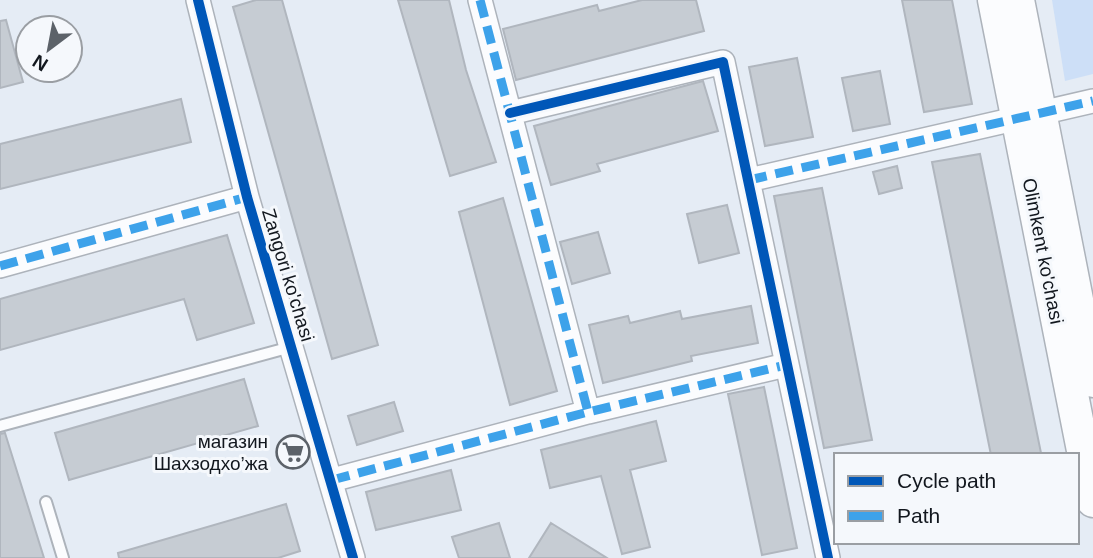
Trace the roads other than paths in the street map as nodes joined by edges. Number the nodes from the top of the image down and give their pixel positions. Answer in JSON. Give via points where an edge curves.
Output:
{"nodes":[{"id":1,"x":198,"y":0,"type":"edge"},
{"id":2,"x":480,"y":0,"type":"edge"},
{"id":3,"x":994,"y":0,"type":"edge"},
{"id":4,"x":1018,"y":0,"type":"edge"},
{"id":5,"x":1093,"y":102,"type":"edge"},
{"id":6,"x":510,"y":113,"type":"junction"},
{"id":7,"x":1028,"y":115,"type":"junction"},
{"id":8,"x":749,"y":180,"type":"junction"},
{"id":9,"x":247,"y":197,"type":"junction"},
{"id":10,"x":0,"y":266,"type":"edge"},
{"id":11,"x":292,"y":347,"type":"junction"},
{"id":12,"x":786,"y":365,"type":"junction"},
{"id":13,"x":1093,"y":381,"type":"edge"},
{"id":14,"x":588,"y":412,"type":"junction"},
{"id":15,"x":0,"y":426,"type":"edge"},
{"id":16,"x":332,"y":480,"type":"junction"},
{"id":17,"x":1093,"y":501,"type":"edge"},
{"id":18,"x":46,"y":502,"type":"dead end"},
{"id":19,"x":63,"y":558,"type":"edge"},
{"id":20,"x":353,"y":558,"type":"edge"},
{"id":21,"x":828,"y":558,"type":"edge"}],
"edges":[{"from":1,"to":9,"type":"street","name":"Zangori ko'chasi"},
{"from":2,"to":6,"type":"street"},
{"from":3,"to":7,"type":"main road","name":"Olimkent ko'chasi"},
{"from":4,"to":7,"type":"main road","name":"Olimkent ko'chasi"},
{"from":5,"to":7,"type":"street"},
{"from":6,"to":8,"type":"street","via":[[723,62]]},
{"from":6,"to":14,"type":"street"},
{"from":7,"to":8,"type":"street"},
{"from":7,"to":13,"type":"main road","name":"Olimkent ko'chasi"},
{"from":7,"to":17,"type":"main road","name":"Olimkent ko'chasi"},
{"from":8,"to":12,"type":"street"},
{"from":9,"to":10,"type":"street"},
{"from":9,"to":11,"type":"street","name":"Zangori ko'chasi"},
{"from":11,"to":15,"type":"lane"},
{"from":11,"to":16,"type":"street","name":"Zangori ko'chasi"},
{"from":12,"to":14,"type":"street"},
{"from":12,"to":21,"type":"street"},
{"from":14,"to":16,"type":"street"},
{"from":16,"to":20,"type":"street","name":"Zangori ko'chasi"},
{"from":18,"to":19,"type":"lane"}]}
